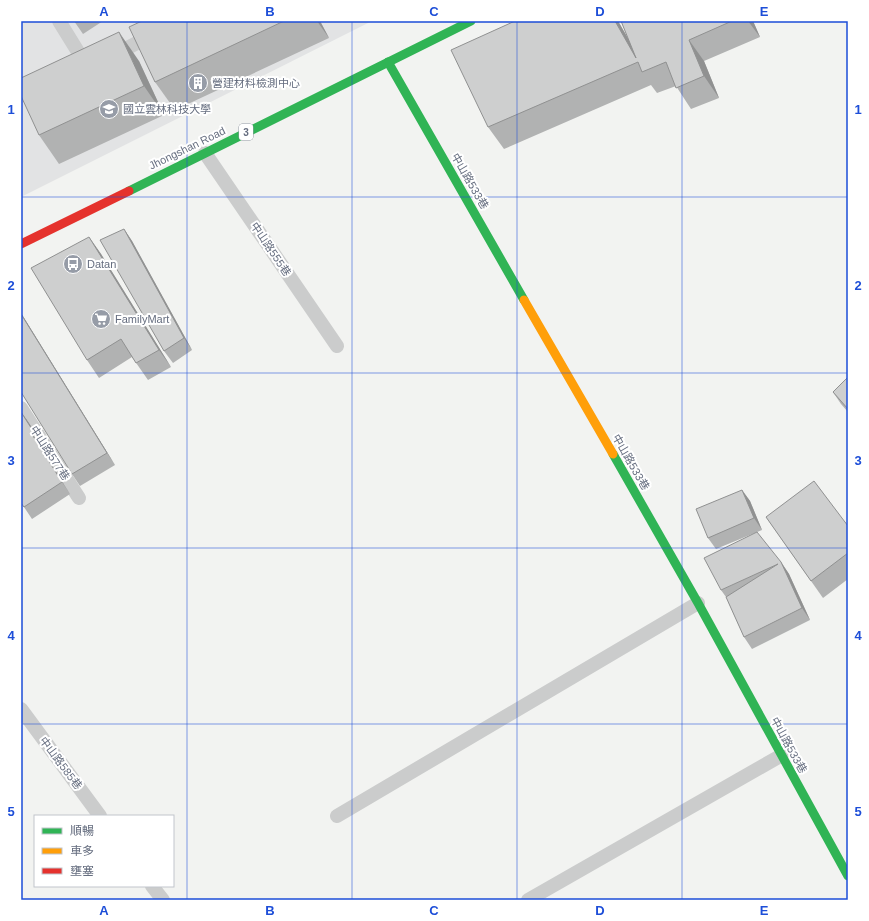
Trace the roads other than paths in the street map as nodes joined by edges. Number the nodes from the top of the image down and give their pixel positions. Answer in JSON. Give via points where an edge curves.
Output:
{"nodes":[{"id":1,"x":59,"y":21,"type":"edge"},
{"id":2,"x":178,"y":21,"type":"edge"},
{"id":3,"x":471,"y":21,"type":"edge"},
{"id":4,"x":388,"y":62,"type":"junction"},
{"id":5,"x":205,"y":153,"type":"junction"},
{"id":6,"x":21,"y":244,"type":"edge"},
{"id":7,"x":337,"y":346,"type":"dead end"},
{"id":8,"x":21,"y":408,"type":"edge"},
{"id":9,"x":79,"y":498,"type":"dead end"},
{"id":10,"x":698,"y":603,"type":"junction"},
{"id":11,"x":21,"y":709,"type":"edge"},
{"id":12,"x":782,"y":755,"type":"junction"},
{"id":13,"x":99,"y":815,"type":"edge"},
{"id":14,"x":337,"y":816,"type":"dead end"},
{"id":15,"x":848,"y":876,"type":"edge"},
{"id":16,"x":153,"y":887,"type":"edge"},
{"id":17,"x":163,"y":900,"type":"edge"},
{"id":18,"x":528,"y":900,"type":"edge"}],
"edges":[{"from":1,"to":2,"type":"lane","via":[[88,68]]},
{"from":3,"to":4,"type":"street","name":"Jhongshan Road","number":"3"},
{"from":4,"to":5,"type":"street","name":"Jhongshan Road","number":"3"},
{"from":4,"to":10,"type":"street","name":"中山路533巷"},
{"from":5,"to":6,"type":"street","name":"Jhongshan Road","number":"3"},
{"from":5,"to":7,"type":"lane","name":"中山路555巷"},
{"from":8,"to":9,"type":"lane","name":"中山路577巷"},
{"from":10,"to":12,"type":"street","name":"中山路533巷"},
{"from":10,"to":14,"type":"lane"},
{"from":11,"to":13,"type":"lane","name":"中山路585巷"},
{"from":12,"to":15,"type":"street","name":"中山路533巷"},
{"from":12,"to":18,"type":"lane"},
{"from":16,"to":17,"type":"lane"}]}
